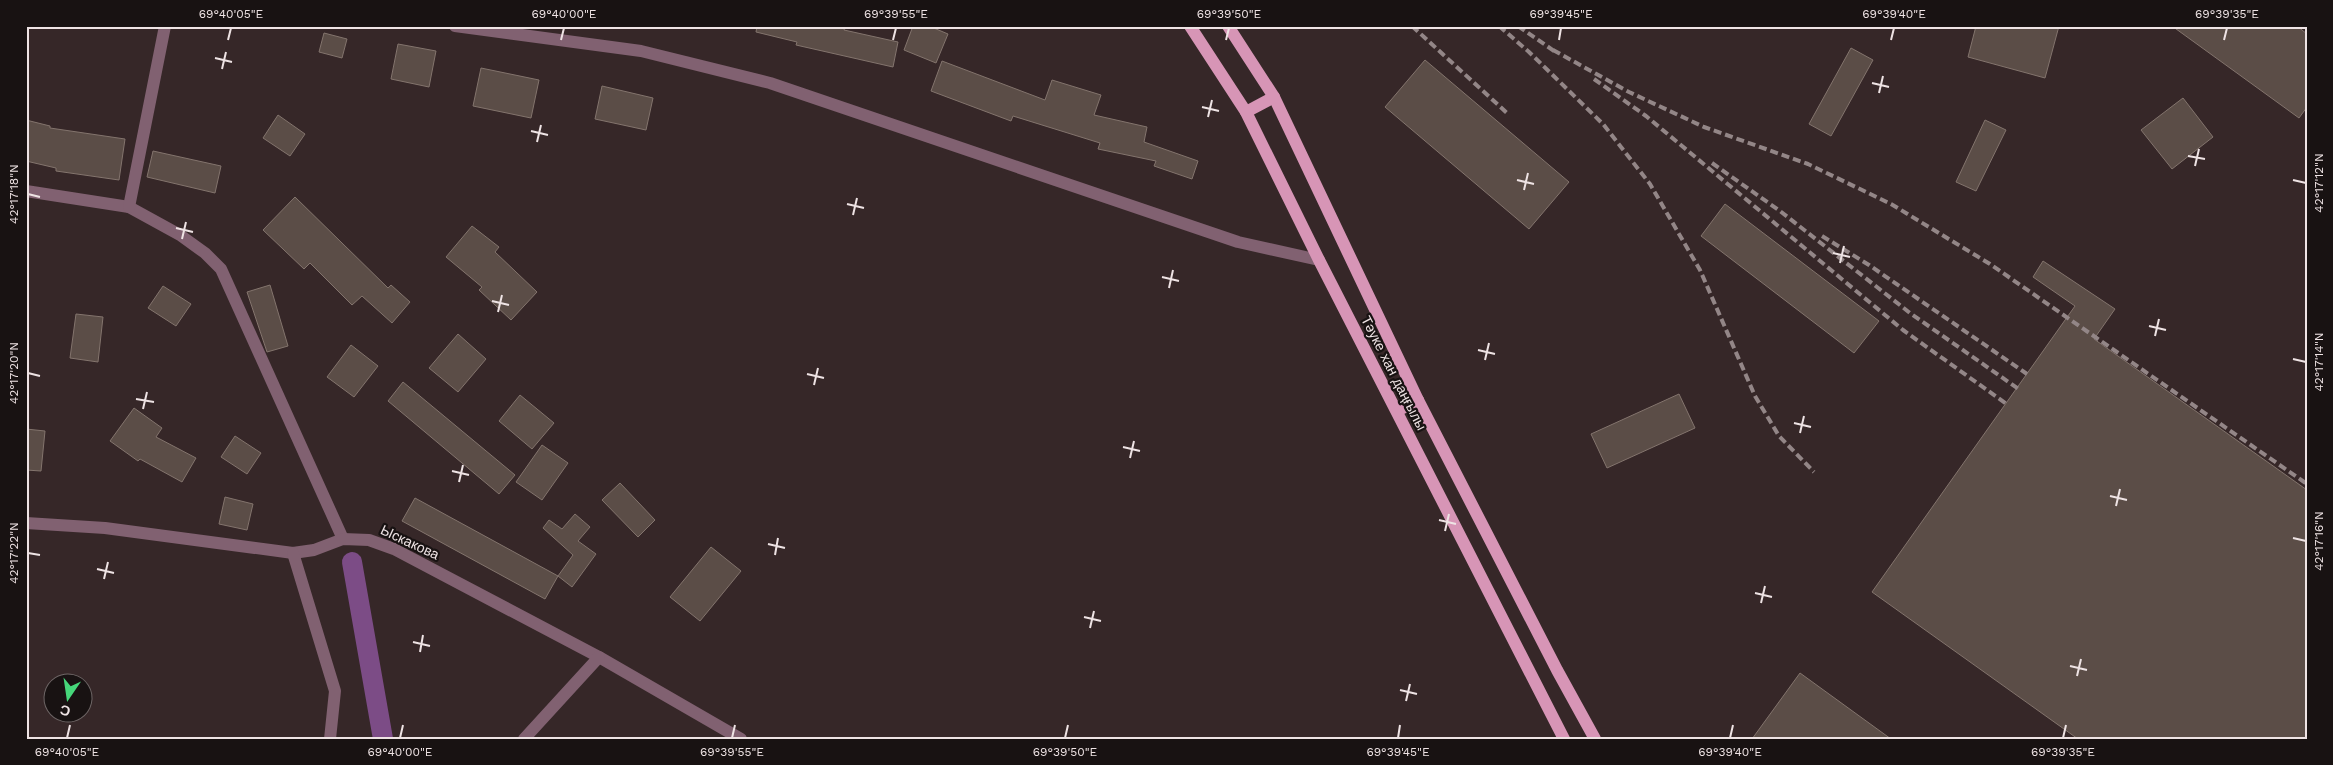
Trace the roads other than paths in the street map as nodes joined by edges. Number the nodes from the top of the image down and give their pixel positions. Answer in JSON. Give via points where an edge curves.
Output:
{"nodes":[{"id":1,"x":165,"y":26,"type":"edge"},
{"id":2,"x":455,"y":26,"type":"edge"},
{"id":3,"x":1190,"y":26,"type":"edge"},
{"id":4,"x":1228,"y":26,"type":"edge"},
{"id":5,"x":1274,"y":96,"type":"junction"},
{"id":6,"x":1246,"y":112,"type":"junction"},
{"id":7,"x":26,"y":191,"type":"edge"},
{"id":8,"x":129,"y":207,"type":"junction"},
{"id":9,"x":1319,"y":260,"type":"junction"},
{"id":10,"x":1418,"y":400,"type":"junction"},
{"id":11,"x":1396,"y":411,"type":"junction"},
{"id":12,"x":26,"y":523,"type":"edge"},
{"id":13,"x":343,"y":539,"type":"junction"},
{"id":14,"x":293,"y":553,"type":"junction"},
{"id":15,"x":599,"y":657,"type":"junction"},
{"id":16,"x":330,"y":739,"type":"edge"},
{"id":17,"x":524,"y":739,"type":"edge"},
{"id":18,"x":742,"y":739,"type":"edge"},
{"id":19,"x":1564,"y":739,"type":"edge"},
{"id":20,"x":1595,"y":739,"type":"edge"}],
"edges":[{"from":1,"to":8,"type":"street"},
{"from":2,"to":9,"type":"street","via":[[641,51],[770,83],[1238,242]]},
{"from":3,"to":6,"type":"main road","name":"Тәуке хан даңғылы"},
{"from":4,"to":5,"type":"main road","name":"Тәуке хан даңғылы"},
{"from":5,"to":6,"type":"main road"},
{"from":5,"to":10,"type":"main road","name":"Тәуке хан даңғылы"},
{"from":6,"to":9,"type":"main road","name":"Тәуке хан даңғылы"},
{"from":7,"to":8,"type":"street"},
{"from":8,"to":13,"type":"street","via":[[180,235],[221,268]]},
{"from":9,"to":11,"type":"main road","name":"Тәуке хан даңғылы"},
{"from":10,"to":11,"type":"main road"},
{"from":10,"to":20,"type":"main road","name":"Тәуке хан даңғылы"},
{"from":11,"to":19,"type":"main road","name":"Тәуке хан даңғылы"},
{"from":12,"to":14,"type":"street","name":"Ыскакова","via":[[104,528]]},
{"from":13,"to":14,"type":"street","name":"Ыскакова","via":[[314,550]]},
{"from":13,"to":15,"type":"street","name":"Ыскакова","via":[[369,540],[394,549]]},
{"from":14,"to":16,"type":"street","via":[[335,691]]},
{"from":15,"to":17,"type":"street"},
{"from":15,"to":18,"type":"street","name":"Ыскакова"}]}
